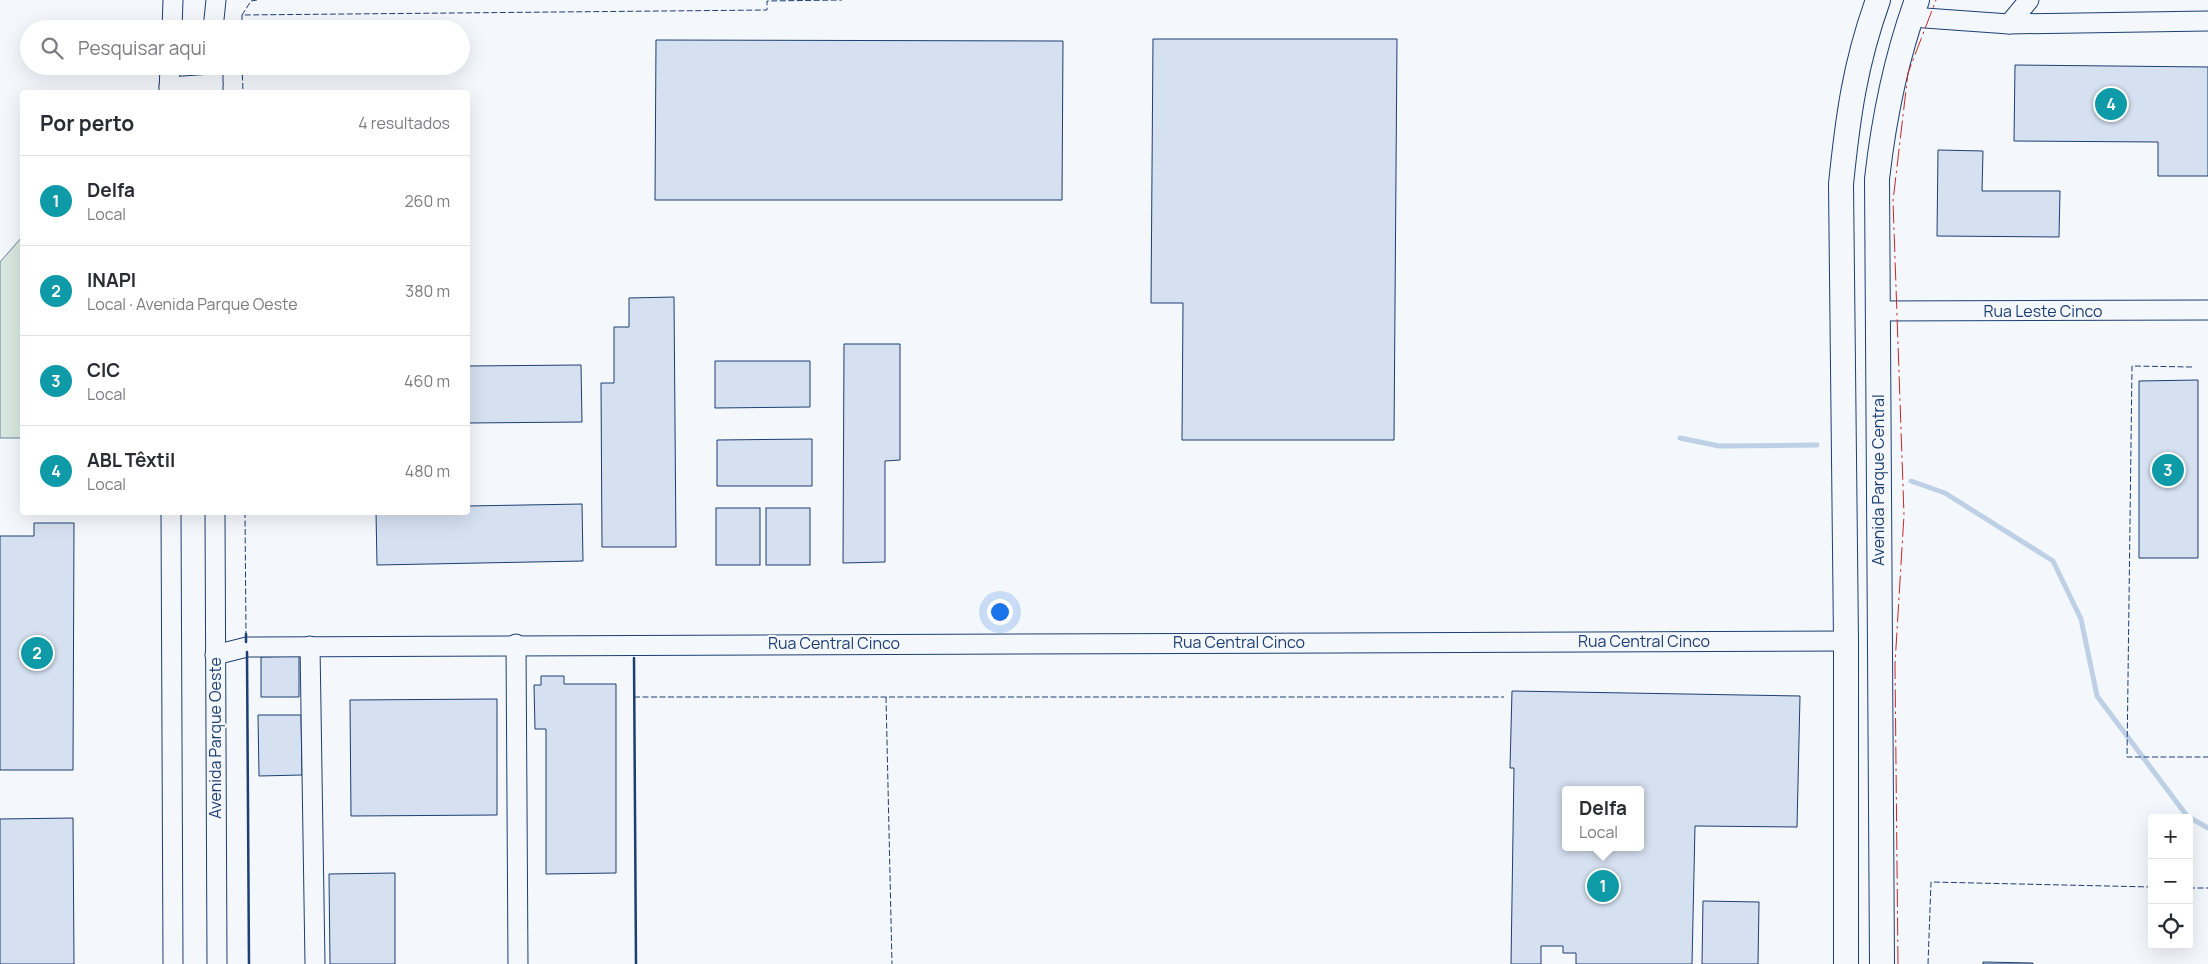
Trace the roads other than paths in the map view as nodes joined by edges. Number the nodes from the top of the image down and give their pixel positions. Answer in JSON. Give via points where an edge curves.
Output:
{"nodes":[{"id":1,"x":173,"y":0,"type":"edge"},
{"id":2,"x":216,"y":0,"type":"edge"},
{"id":3,"x":1878,"y":0,"type":"edge"},
{"id":4,"x":2029,"y":0,"type":"edge"},
{"id":5,"x":1914,"y":8,"type":"edge"},
{"id":6,"x":172,"y":20,"type":"edge"},
{"id":7,"x":214,"y":20,"type":"edge"},
{"id":8,"x":2208,"y":22,"type":"edge"},
{"id":9,"x":2009,"y":24,"type":"junction"},
{"id":10,"x":170,"y":75,"type":"edge"},
{"id":11,"x":213,"y":81,"type":"edge"},
{"id":12,"x":169,"y":90,"type":"edge"},
{"id":13,"x":2208,"y":310,"type":"edge"},
{"id":14,"x":1877,"y":311,"type":"junction"},
{"id":15,"x":171,"y":515,"type":"edge"},
{"id":16,"x":215,"y":515,"type":"edge"},
{"id":17,"x":1846,"y":641,"type":"junction"},
{"id":18,"x":516,"y":644,"type":"junction"},
{"id":19,"x":310,"y":646,"type":"junction"},
{"id":20,"x":215,"y":655,"type":"junction"},
{"id":21,"x":173,"y":964,"type":"edge"},
{"id":22,"x":217,"y":964,"type":"edge"},
{"id":23,"x":314,"y":964,"type":"edge"},
{"id":24,"x":518,"y":964,"type":"edge"},
{"id":25,"x":1846,"y":964,"type":"edge"},
{"id":26,"x":1882,"y":964,"type":"edge"}],
"edges":[{"from":1,"to":6,"type":"street"},
{"from":2,"to":7,"type":"street"},
{"from":3,"to":17,"type":"main road","name":"Avenida Parque Central","via":[[1856,69],[1841,184]]},
{"from":4,"to":9,"type":"street"},
{"from":5,"to":9,"type":"street"},
{"from":5,"to":14,"type":"main road","name":"Avenida Parque Central","via":[[1890,90],[1881,148]]},
{"from":8,"to":9,"type":"street"},
{"from":10,"to":12,"type":"street"},
{"from":11,"to":12,"type":"street"},
{"from":13,"to":14,"type":"street","name":"Rua Leste Cinco"},
{"from":14,"to":26,"type":"main road","name":"Avenida Parque Central"},
{"from":15,"to":21,"type":"street"},
{"from":16,"to":20,"type":"street","name":"Avenida Parque Oeste"},
{"from":17,"to":18,"type":"street","name":"Rua Central Cinco"},
{"from":17,"to":25,"type":"main road","name":"Avenida Parque Central"},
{"from":18,"to":19,"type":"street","name":"Rua Central Cinco"},
{"from":18,"to":24,"type":"street"},
{"from":19,"to":20,"type":"street","name":"Rua Central Cinco","via":[[246,646]]},
{"from":19,"to":23,"type":"street"},
{"from":20,"to":22,"type":"street","name":"Avenida Parque Oeste"}]}
